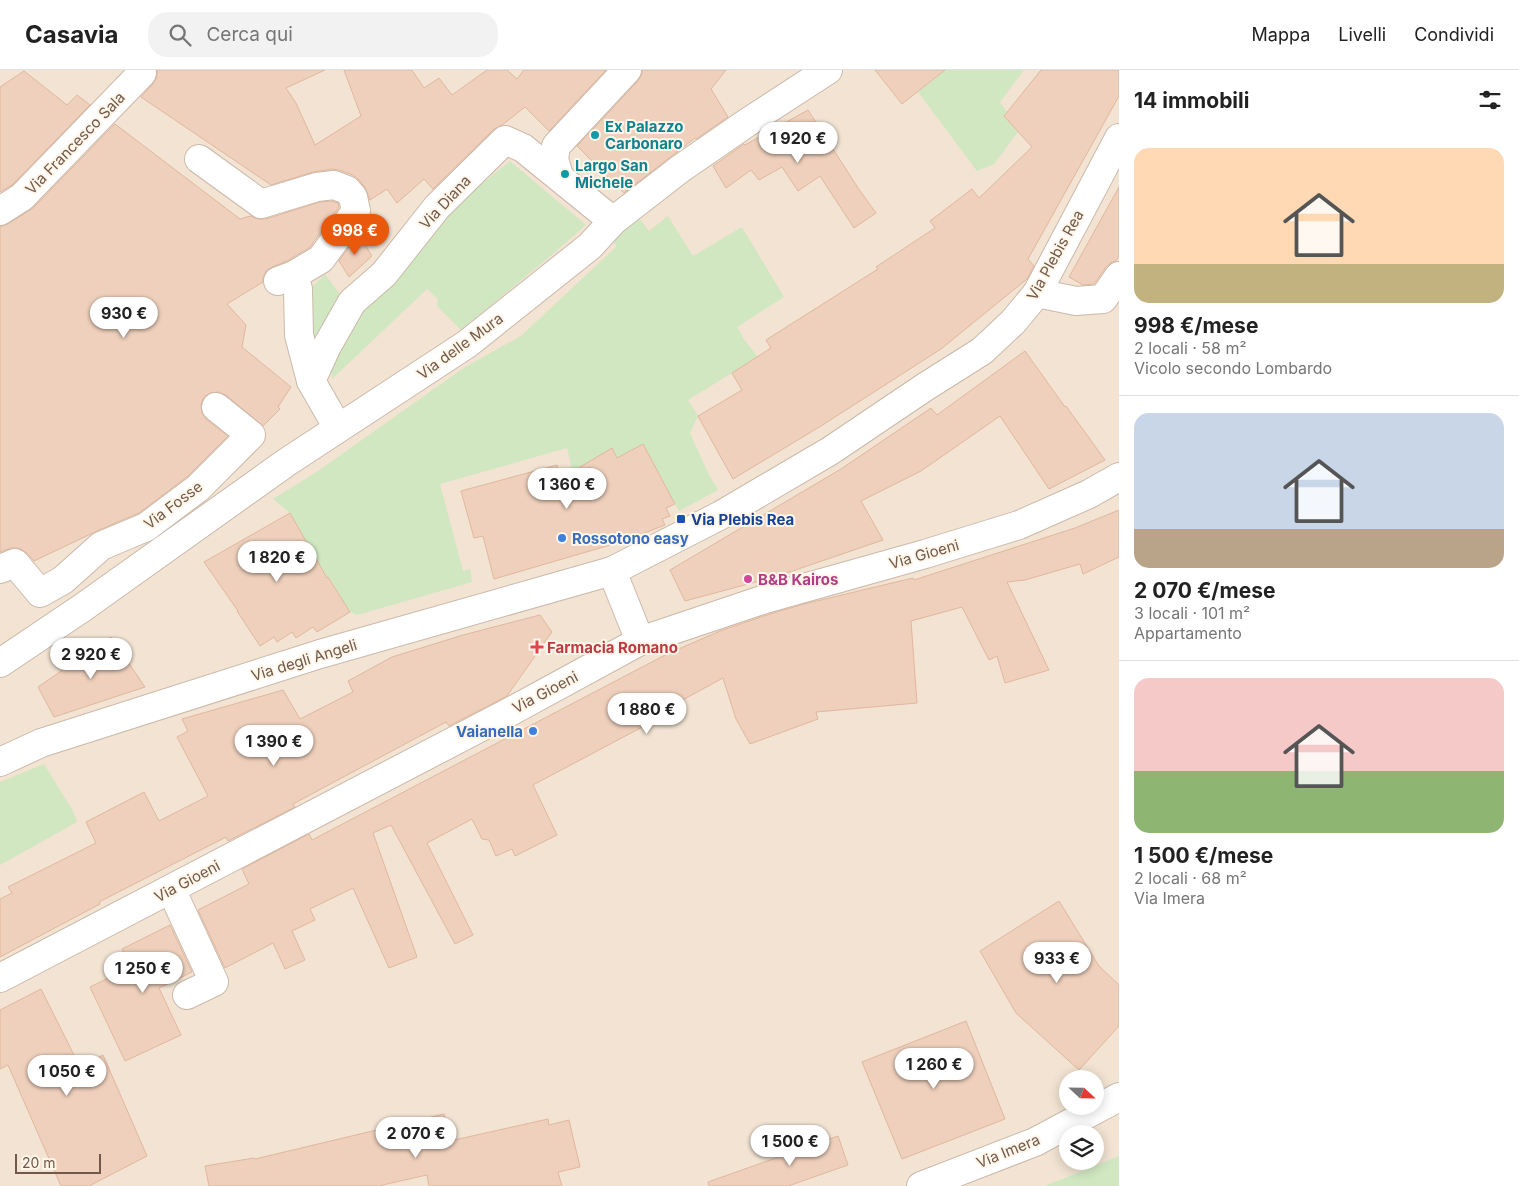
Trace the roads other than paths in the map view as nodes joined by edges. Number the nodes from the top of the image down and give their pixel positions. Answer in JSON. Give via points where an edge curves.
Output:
{"nodes":[{"id":1,"x":140,"y":70,"type":"edge"},
{"id":2,"x":627,"y":70,"type":"edge"},
{"id":3,"x":828,"y":70,"type":"edge"},
{"id":4,"x":1119,"y":138,"type":"edge"},
{"id":5,"x":199,"y":159,"type":"dead end"},
{"id":6,"x":559,"y":176,"type":"junction"},
{"id":7,"x":0,"y":211,"type":"edge"},
{"id":8,"x":612,"y":221,"type":"junction"},
{"id":9,"x":1119,"y":276,"type":"edge"},
{"id":10,"x":1037,"y":293,"type":"junction"},
{"id":11,"x":311,"y":381,"type":"junction"},
{"id":12,"x":216,"y":407,"type":"dead end"},
{"id":13,"x":338,"y":428,"type":"junction"},
{"id":14,"x":1119,"y":477,"type":"edge"},
{"id":15,"x":0,"y":569,"type":"edge"},
{"id":16,"x":612,"y":571,"type":"junction"},
{"id":17,"x":52,"y":587,"type":"junction"},
{"id":18,"x":82,"y":608,"type":"junction"},
{"id":19,"x":640,"y":641,"type":"junction"},
{"id":20,"x":0,"y":663,"type":"edge"},
{"id":21,"x":0,"y":762,"type":"edge"},
{"id":22,"x":171,"y":889,"type":"junction"},
{"id":23,"x":0,"y":978,"type":"edge"},
{"id":24,"x":187,"y":995,"type":"dead end"},
{"id":25,"x":1119,"y":1096,"type":"edge"},
{"id":26,"x":921,"y":1186,"type":"edge"}],
"edges":[{"from":1,"to":7,"type":"street","name":"Via Francesco Sala","via":[[142,73],[28,191]]},
{"from":2,"to":6,"type":"street","via":[[556,146],[554,159]]},
{"from":3,"to":8,"type":"street","name":"Via delle Mura","via":[[680,169]]},
{"from":4,"to":10,"type":"street","name":"Via Plebis Rea"},
{"from":5,"to":11,"type":"street","via":[[261,204],[334,185],[347,190],[353,197],[356,211],[321,259],[286,278],[298,289],[299,335]]},
{"from":6,"to":8,"type":"street"},
{"from":6,"to":11,"type":"street","name":"Via Diana","via":[[523,148],[506,140],[437,207],[384,274],[352,302]]},
{"from":8,"to":13,"type":"street","name":"Via delle Mura","via":[[590,246],[467,344]]},
{"from":9,"to":10,"type":"street","via":[[1102,299],[1076,301]]},
{"from":10,"to":16,"type":"street","name":"Via Plebis Rea","via":[[1013,322],[982,351],[830,451],[721,515]]},
{"from":11,"to":13,"type":"street"},
{"from":12,"to":17,"type":"street","name":"Via Fosse","via":[[251,436],[198,488],[146,527],[101,546]]},
{"from":13,"to":18,"type":"street","name":"Via delle Mura"},
{"from":14,"to":19,"type":"street","name":"Via Gioeni","via":[[1018,525],[766,599]]},
{"from":15,"to":17,"type":"street","via":[[14,563]]},
{"from":16,"to":19,"type":"street"},
{"from":16,"to":21,"type":"street","name":"Via degli Angeli","via":[[320,654],[41,743]]},
{"from":17,"to":18,"type":"street"},
{"from":18,"to":20,"type":"street","name":"Via delle Mura"},
{"from":19,"to":22,"type":"street","name":"Via Gioeni"},
{"from":22,"to":23,"type":"street","name":"Via Gioeni"},
{"from":22,"to":24,"type":"street","via":[[214,982]]},
{"from":25,"to":26,"type":"street","name":"Via Imera","via":[[1035,1142]]}]}
